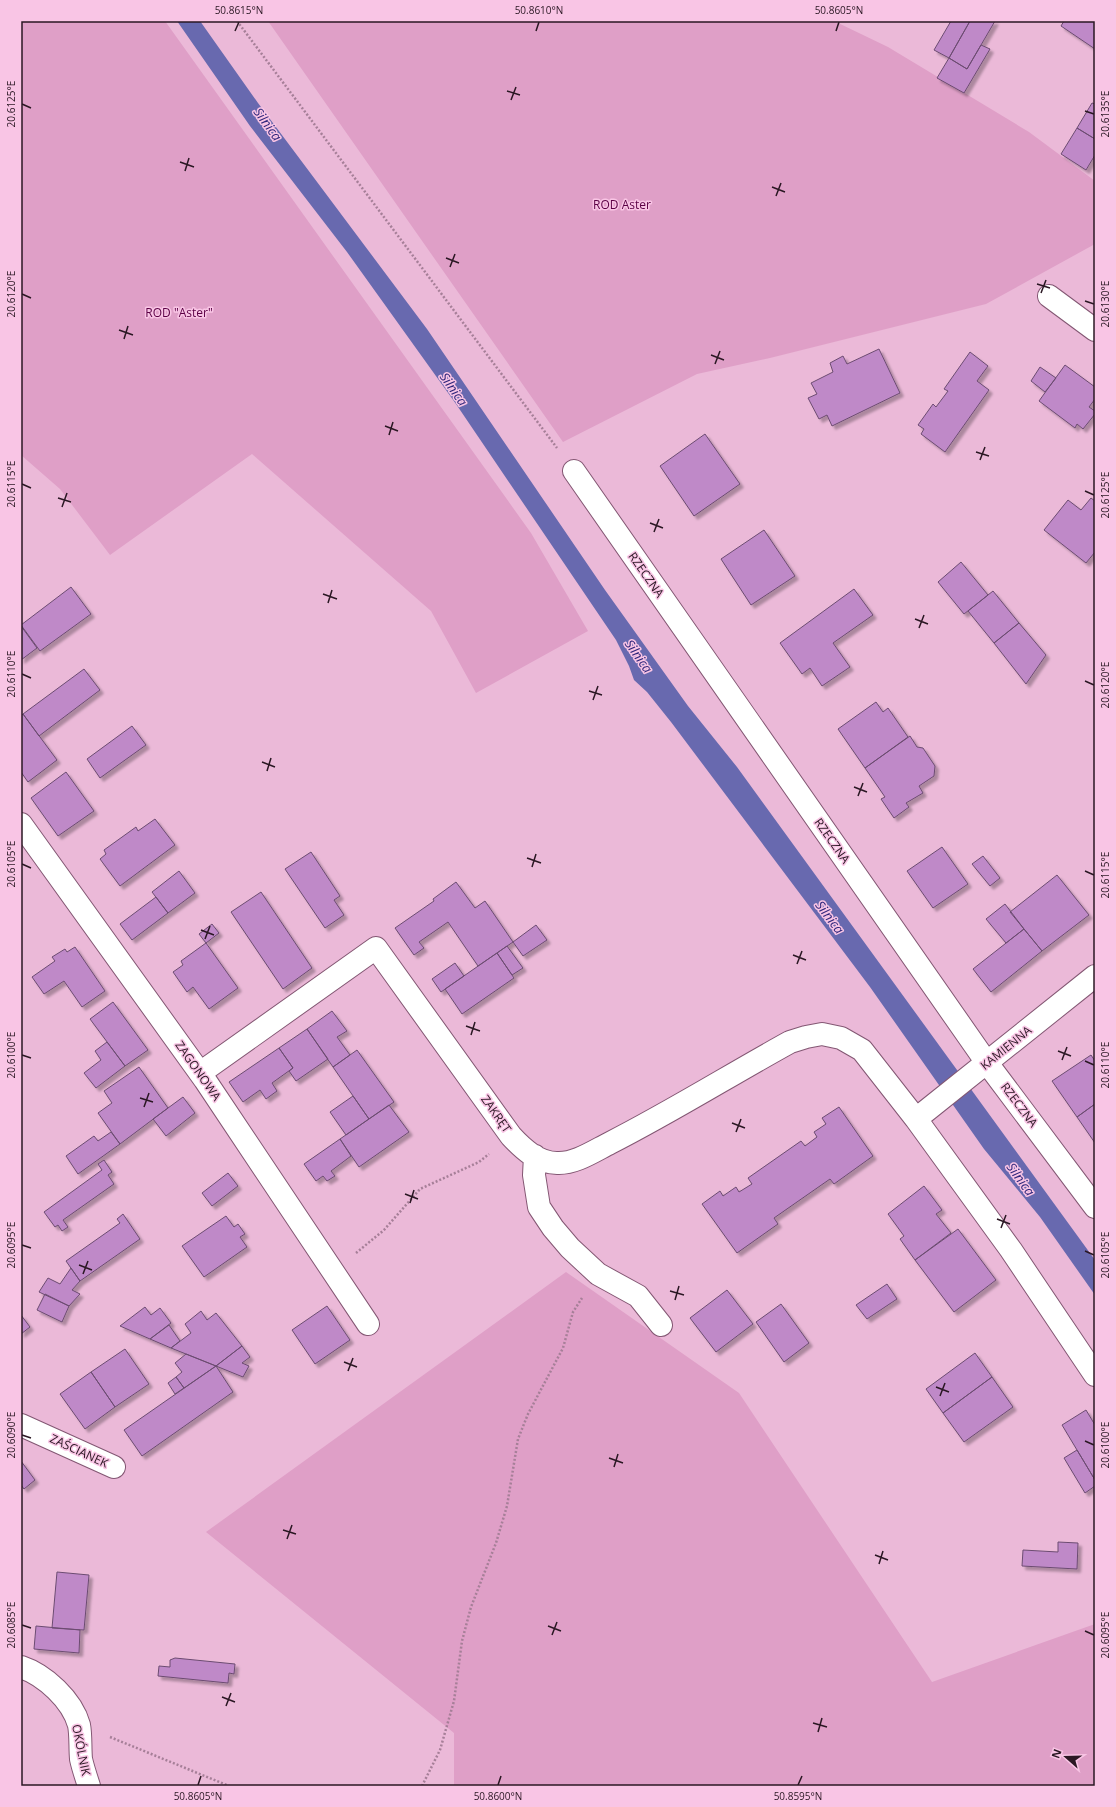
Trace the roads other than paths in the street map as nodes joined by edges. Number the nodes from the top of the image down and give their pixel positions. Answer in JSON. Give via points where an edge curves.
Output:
{"nodes":[{"id":1,"x":1049,"y":296,"type":"dead end"},
{"id":2,"x":1095,"y":330,"type":"edge"},
{"id":3,"x":574,"y":471,"type":"road end"},
{"id":4,"x":21,"y":824,"type":"edge"},
{"id":5,"x":1095,"y":976,"type":"edge"},
{"id":6,"x":980,"y":1068,"type":"junction"},
{"id":7,"x":200,"y":1072,"type":"junction"},
{"id":8,"x":916,"y":1119,"type":"junction"},
{"id":9,"x":522,"y":1146,"type":"junction"},
{"id":10,"x":1095,"y":1207,"type":"edge"},
{"id":11,"x":368,"y":1324,"type":"dead end"},
{"id":12,"x":661,"y":1325,"type":"dead end"},
{"id":13,"x":1095,"y":1375,"type":"edge"},
{"id":14,"x":21,"y":1425,"type":"edge"},
{"id":15,"x":114,"y":1468,"type":"dead end"},
{"id":16,"x":21,"y":1667,"type":"edge"},
{"id":17,"x":89,"y":1786,"type":"edge"}],
"edges":[{"from":1,"to":2,"type":"street"},
{"from":3,"to":6,"type":"street","name":"RZECZNA"},
{"from":4,"to":7,"type":"street","name":"ZAGONOWA"},
{"from":5,"to":6,"type":"street","name":"KAMIENNA"},
{"from":6,"to":8,"type":"street","name":"KAMIENNA"},
{"from":6,"to":10,"type":"street","name":"RZECZNA"},
{"from":7,"to":9,"type":"street","name":"ZAKRĘT","via":[[376,948]]},
{"from":7,"to":11,"type":"street","name":"ZAGONOWA"},
{"from":8,"to":9,"type":"street","via":[[862,1050],[832,1035],[822,1034],[790,1042],[577,1160],[558,1164],[545,1162]]},
{"from":8,"to":13,"type":"street","via":[[1011,1250]]},
{"from":9,"to":12,"type":"street","via":[[534,1175],[539,1207],[553,1228],[598,1274],[638,1296]]},
{"from":14,"to":15,"type":"street","name":"ZAŚCIANEK"},
{"from":16,"to":17,"type":"street","name":"OKÓLNIK","via":[[30,1670],[58,1690],[69,1706],[79,1724],[82,1761]]}]}
